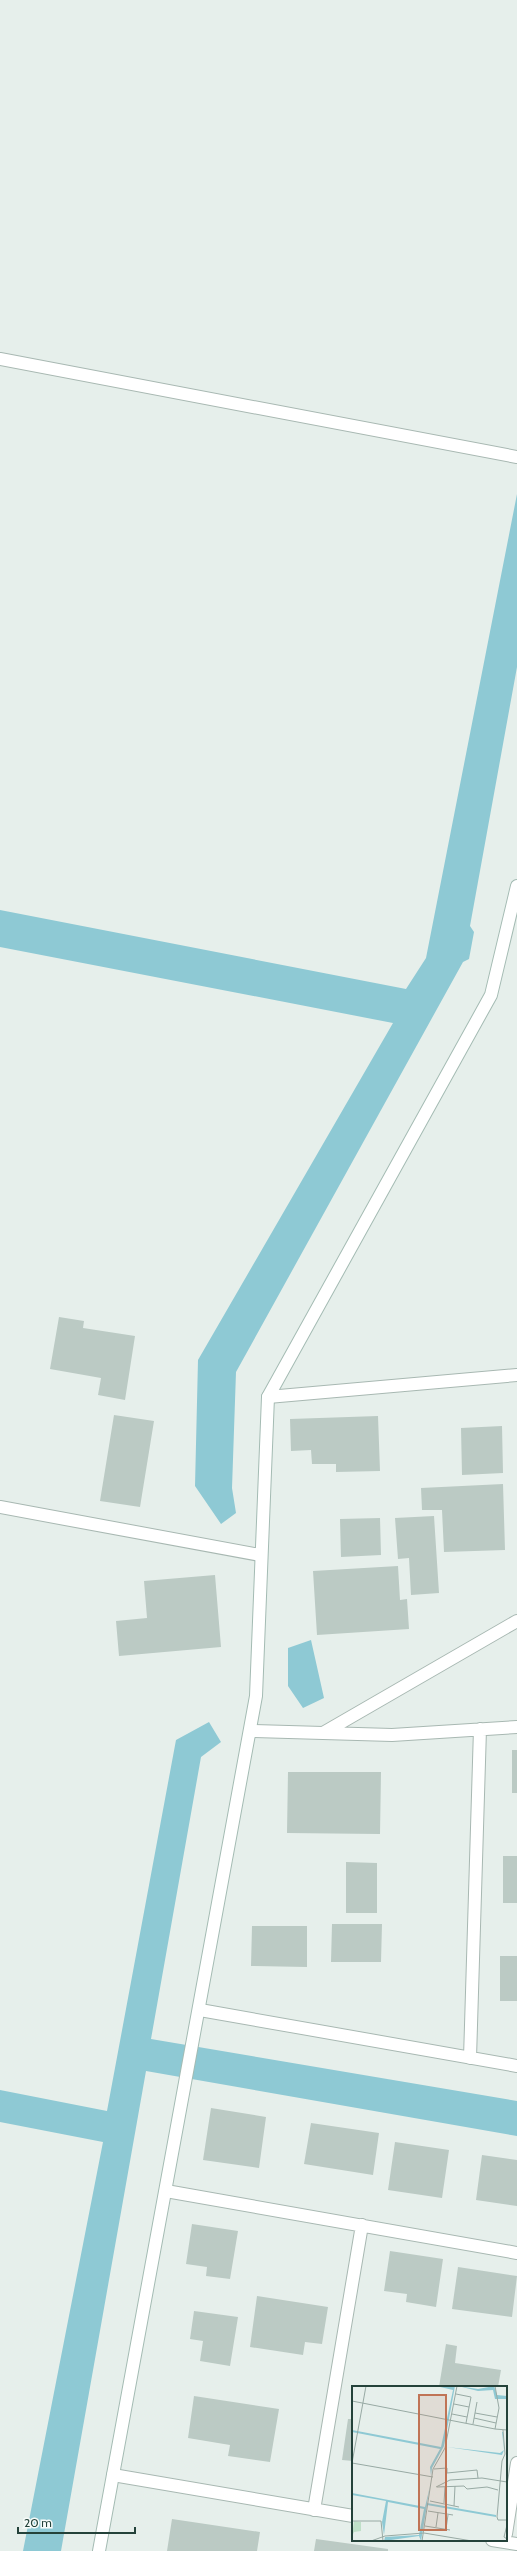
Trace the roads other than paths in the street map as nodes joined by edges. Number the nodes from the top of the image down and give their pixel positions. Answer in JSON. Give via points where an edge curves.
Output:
{"nodes":[{"id":1,"x":0,"y":359,"type":"edge"},
{"id":2,"x":517,"y":457,"type":"edge"},
{"id":3,"x":517,"y":886,"type":"edge"},
{"id":4,"x":517,"y":1375,"type":"edge"},
{"id":5,"x":268,"y":1397,"type":"junction"},
{"id":6,"x":0,"y":1507,"type":"edge"},
{"id":7,"x":260,"y":1555,"type":"junction"},
{"id":8,"x":517,"y":1621,"type":"edge"},
{"id":9,"x":517,"y":1727,"type":"edge"},
{"id":10,"x":480,"y":1729,"type":"junction"},
{"id":11,"x":250,"y":1731,"type":"junction"},
{"id":12,"x":322,"y":1733,"type":"junction"},
{"id":13,"x":200,"y":2010,"type":"junction"},
{"id":14,"x":470,"y":2058,"type":"junction"},
{"id":15,"x":517,"y":2066,"type":"edge"},
{"id":16,"x":166,"y":2191,"type":"junction"},
{"id":17,"x":362,"y":2226,"type":"junction"},
{"id":18,"x":517,"y":2252,"type":"edge"},
{"id":19,"x":517,"y":2463,"type":"edge"},
{"id":20,"x":114,"y":2475,"type":"junction"},
{"id":21,"x":314,"y":2510,"type":"junction"},
{"id":22,"x":352,"y":2516,"type":"edge"},
{"id":23,"x":507,"y":2526,"type":"edge"},
{"id":24,"x":507,"y":2540,"type":"edge"},
{"id":25,"x":517,"y":2544,"type":"edge"},
{"id":26,"x":99,"y":2551,"type":"edge"}],
"edges":[{"from":1,"to":2,"type":"street"},
{"from":3,"to":5,"type":"street","via":[[491,995]]},
{"from":4,"to":5,"type":"street"},
{"from":5,"to":7,"type":"street"},
{"from":6,"to":7,"type":"street"},
{"from":7,"to":11,"type":"street","via":[[256,1696]]},
{"from":8,"to":12,"type":"street"},
{"from":9,"to":10,"type":"street"},
{"from":10,"to":12,"type":"street","via":[[392,1735]]},
{"from":10,"to":14,"type":"street"},
{"from":11,"to":12,"type":"street"},
{"from":11,"to":13,"type":"street"},
{"from":13,"to":14,"type":"street"},
{"from":13,"to":16,"type":"street"},
{"from":14,"to":15,"type":"street"},
{"from":16,"to":17,"type":"street"},
{"from":16,"to":20,"type":"street"},
{"from":17,"to":18,"type":"street"},
{"from":17,"to":21,"type":"street"},
{"from":19,"to":23,"type":"street"},
{"from":20,"to":21,"type":"street"},
{"from":20,"to":26,"type":"street"},
{"from":21,"to":22,"type":"street"},
{"from":24,"to":25,"type":"street"}]}
